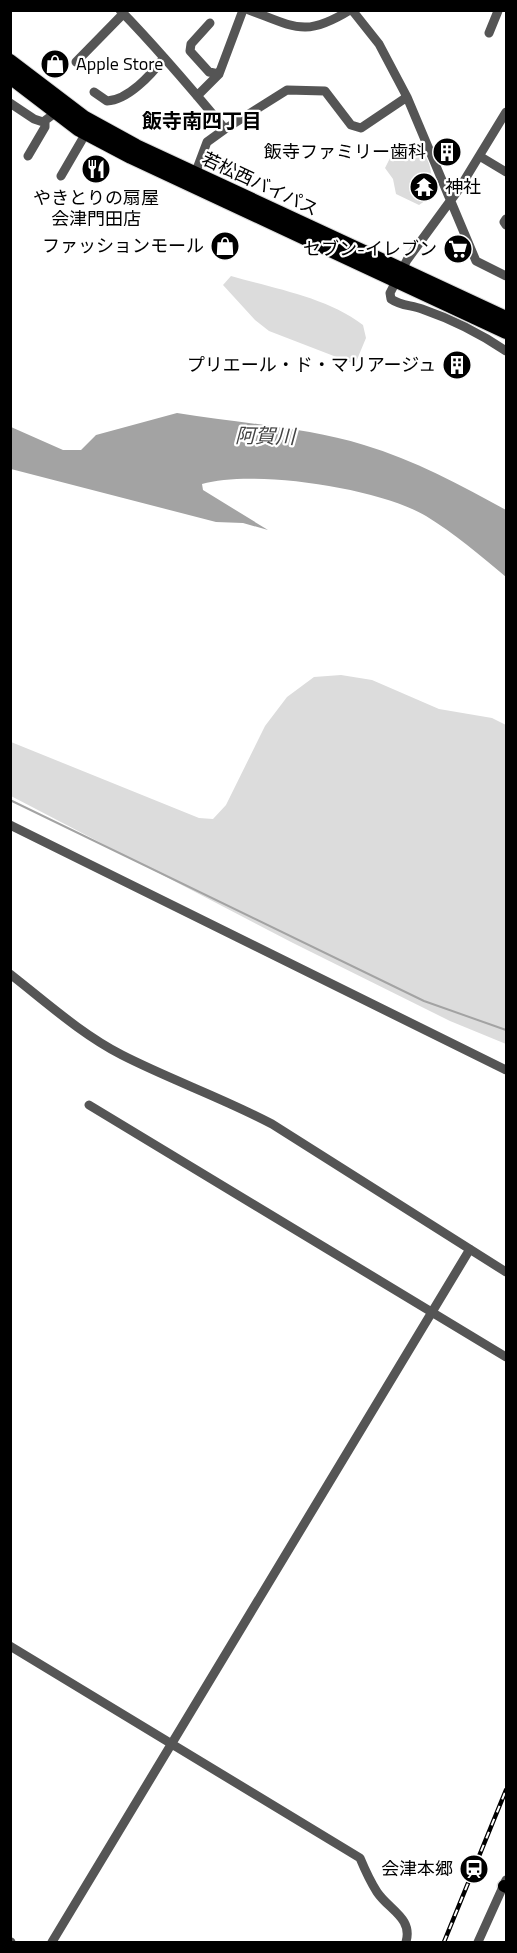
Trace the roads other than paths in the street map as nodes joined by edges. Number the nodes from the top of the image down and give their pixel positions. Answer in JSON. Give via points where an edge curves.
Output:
{"nodes":[{"id":1,"x":243,"y":10,"type":"edge"},
{"id":2,"x":249,"y":10,"type":"edge"},
{"id":3,"x":351,"y":10,"type":"edge"},
{"id":4,"x":496,"y":11,"type":"edge"},
{"id":5,"x":122,"y":12,"type":"edge"},
{"id":6,"x":507,"y":12,"type":"edge"},
{"id":7,"x":210,"y":23,"type":"dead end"},
{"id":8,"x":489,"y":33,"type":"dead end"},
{"id":9,"x":163,"y":59,"type":"junction"},
{"id":10,"x":10,"y":61,"type":"edge"},
{"id":11,"x":76,"y":62,"type":"dead end"},
{"id":12,"x":219,"y":74,"type":"junction"},
{"id":13,"x":10,"y":77,"type":"edge"},
{"id":14,"x":94,"y":92,"type":"dead end"},
{"id":15,"x":197,"y":96,"type":"junction"},
{"id":16,"x":407,"y":97,"type":"junction"},
{"id":17,"x":10,"y":103,"type":"edge"},
{"id":18,"x":507,"y":112,"type":"edge"},
{"id":19,"x":50,"y":117,"type":"junction"},
{"id":20,"x":225,"y":129,"type":"junction"},
{"id":21,"x":86,"y":133,"type":"junction"},
{"id":22,"x":28,"y":156,"type":"dead end"},
{"id":23,"x":481,"y":156,"type":"junction"},
{"id":24,"x":507,"y":172,"type":"edge"},
{"id":25,"x":195,"y":174,"type":"junction"},
{"id":26,"x":62,"y":176,"type":"dead end"},
{"id":27,"x":450,"y":203,"type":"junction"},
{"id":28,"x":507,"y":219,"type":"edge"},
{"id":29,"x":507,"y":225,"type":"edge"},
{"id":30,"x":399,"y":274,"type":"junction"},
{"id":31,"x":507,"y":276,"type":"edge"},
{"id":32,"x":507,"y":318,"type":"edge"},
{"id":33,"x":507,"y":332,"type":"edge"},
{"id":34,"x":507,"y":351,"type":"edge"},
{"id":35,"x":10,"y":825,"type":"edge"},
{"id":36,"x":10,"y":974,"type":"edge"},
{"id":37,"x":507,"y":1070,"type":"edge"},
{"id":38,"x":89,"y":1105,"type":"dead end"},
{"id":39,"x":470,"y":1249,"type":"junction"},
{"id":40,"x":507,"y":1272,"type":"edge"},
{"id":41,"x":433,"y":1312,"type":"junction"},
{"id":42,"x":507,"y":1357,"type":"edge"},
{"id":43,"x":10,"y":1646,"type":"edge"},
{"id":44,"x":173,"y":1745,"type":"junction"},
{"id":45,"x":506,"y":1884,"type":"edge"},
{"id":46,"x":52,"y":1942,"type":"edge"},
{"id":47,"x":406,"y":1942,"type":"edge"},
{"id":48,"x":478,"y":1942,"type":"edge"}],
"edges":[{"from":1,"to":12,"type":"street"},
{"from":2,"to":3,"type":"street","via":[[309,29],[326,25]]},
{"from":3,"to":16,"type":"street","via":[[379,44]]},
{"from":4,"to":6,"type":"street"},
{"from":4,"to":8,"type":"street"},
{"from":5,"to":9,"type":"street"},
{"from":5,"to":11,"type":"street"},
{"from":7,"to":12,"type":"street","via":[[191,44],[190,51],[209,72]]},
{"from":9,"to":14,"type":"street","via":[[140,83],[114,100],[107,101]]},
{"from":9,"to":15,"type":"street"},
{"from":10,"to":25,"type":"highway","name":"若松西バイパス","via":[[85,118]]},
{"from":12,"to":15,"type":"street"},
{"from":13,"to":19,"type":"highway","name":"若松西バイパス"},
{"from":15,"to":20,"type":"street"},
{"from":16,"to":20,"type":"street","via":[[361,128],[351,125],[325,91],[287,90]]},
{"from":16,"to":27,"type":"street"},
{"from":17,"to":19,"type":"street","via":[[34,119]]},
{"from":18,"to":23,"type":"street"},
{"from":19,"to":21,"type":"highway","name":"若松西バイパス"},
{"from":19,"to":22,"type":"street"},
{"from":20,"to":25,"type":"street","via":[[207,142]]},
{"from":21,"to":26,"type":"street"},
{"from":21,"to":30,"type":"highway","name":"若松西バイパス","via":[[228,203]]},
{"from":23,"to":24,"type":"street"},
{"from":23,"to":27,"type":"street"},
{"from":25,"to":30,"type":"highway","name":"若松西バイパス"},
{"from":27,"to":30,"type":"street"},
{"from":27,"to":31,"type":"street","via":[[476,261]]},
{"from":28,"to":29,"type":"street"},
{"from":30,"to":32,"type":"highway","name":"若松西バイパス"},
{"from":30,"to":33,"type":"highway","name":"若松西バイパス"},
{"from":30,"to":34,"type":"street","via":[[390,293],[396,303],[429,311]]},
{"from":35,"to":37,"type":"street"},
{"from":36,"to":39,"type":"street","via":[[84,1032],[121,1054],[272,1124]]},
{"from":38,"to":41,"type":"street"},
{"from":39,"to":40,"type":"street"},
{"from":39,"to":41,"type":"street"},
{"from":41,"to":42,"type":"street"},
{"from":41,"to":44,"type":"street"},
{"from":43,"to":44,"type":"street"},
{"from":44,"to":46,"type":"street"},
{"from":44,"to":47,"type":"street","via":[[360,1858],[378,1895],[404,1920],[408,1928]]},
{"from":45,"to":48,"type":"street"}]}
